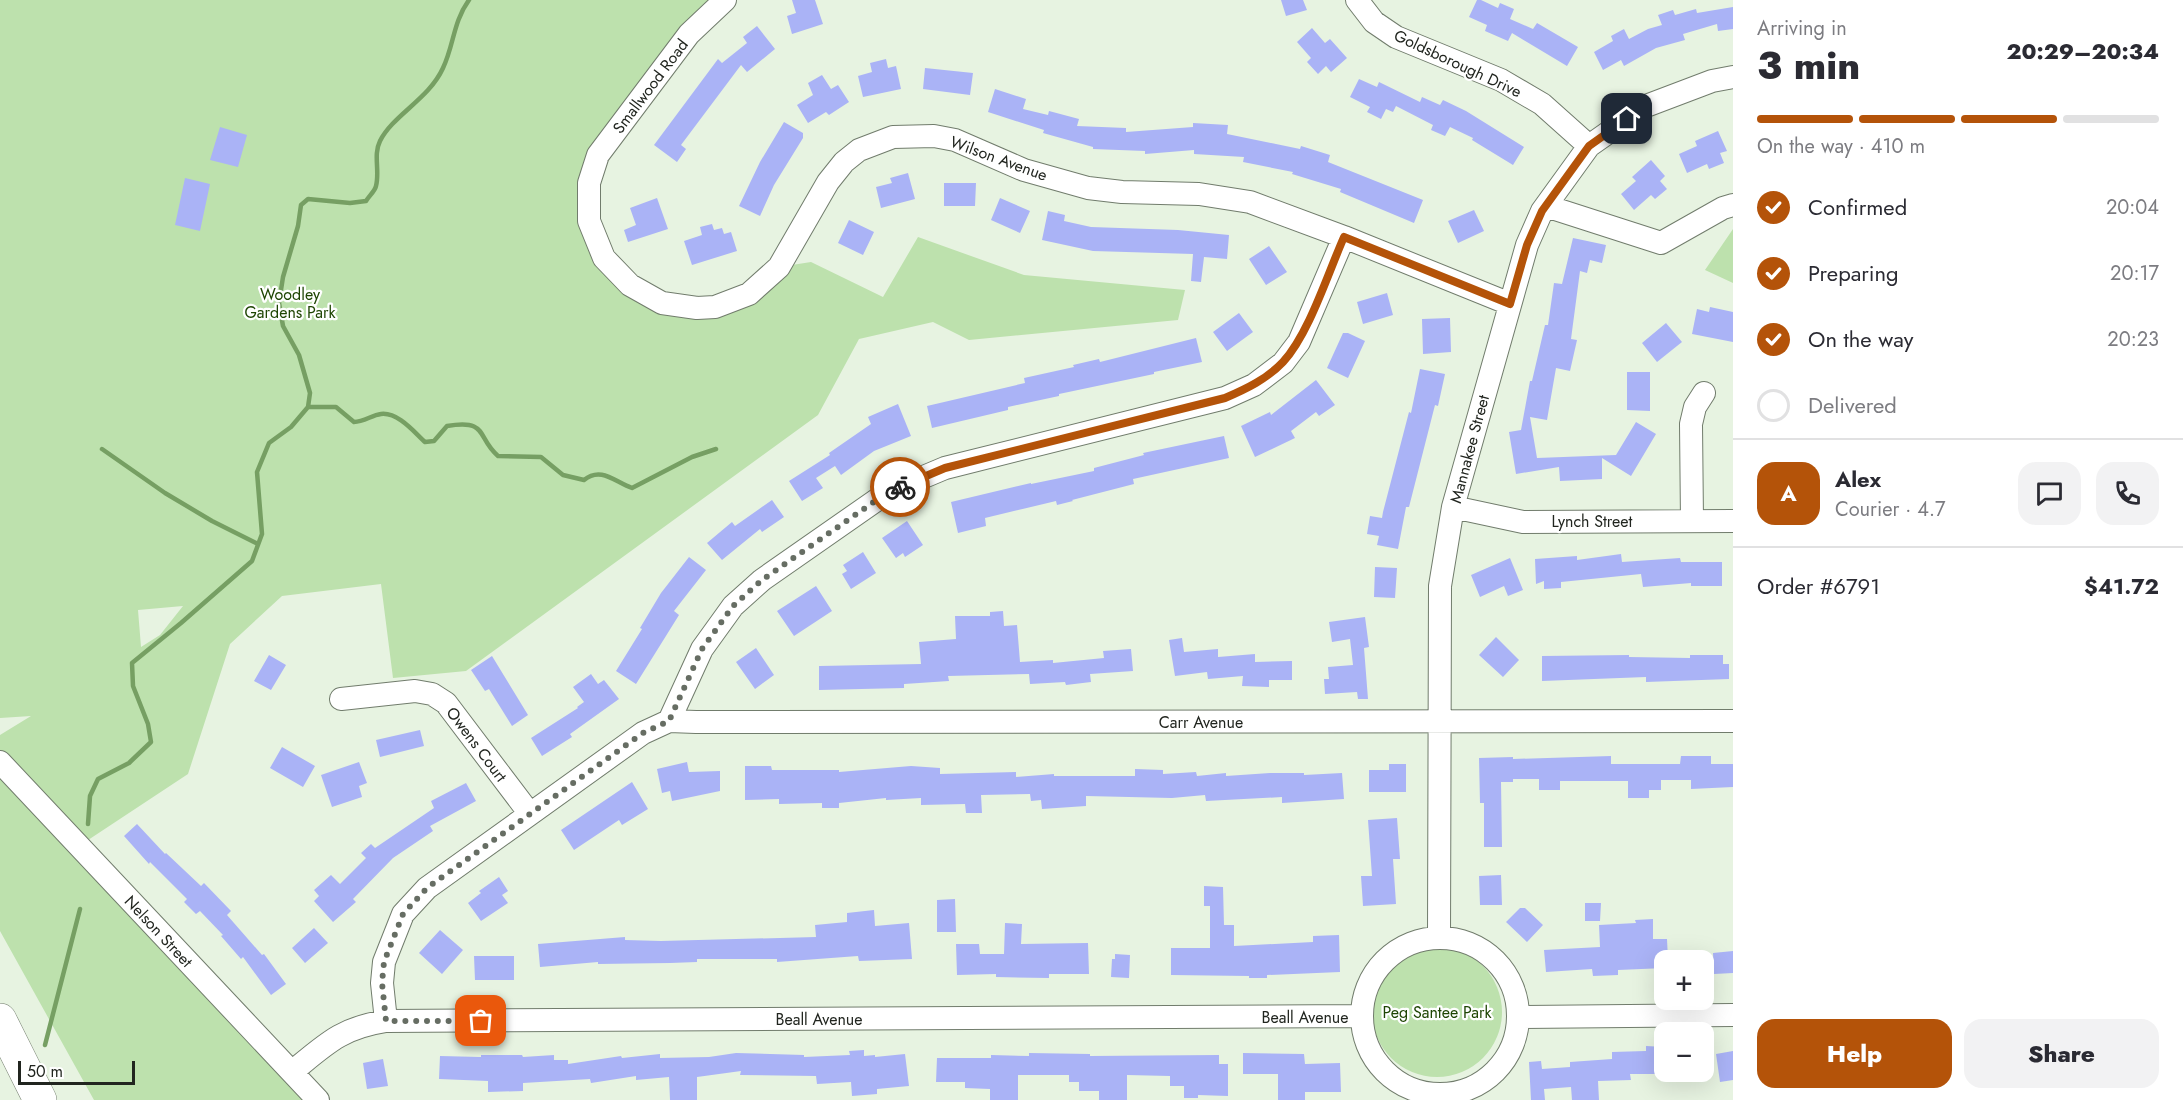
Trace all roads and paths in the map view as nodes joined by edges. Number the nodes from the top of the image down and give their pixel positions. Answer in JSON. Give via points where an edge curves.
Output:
{"nodes":[{"id":1,"x":725,"y":0,"type":"edge"},
{"id":2,"x":1358,"y":0,"type":"edge"},
{"id":3,"x":1733,"y":77,"type":"edge"},
{"id":4,"x":1589,"y":146,"type":"junction"},
{"id":5,"x":590,"y":183,"type":"joint"},
{"id":6,"x":1733,"y":205,"type":"edge"},
{"id":7,"x":1546,"y":206,"type":"junction"},
{"id":8,"x":1344,"y":237,"type":"junction"},
{"id":9,"x":1510,"y":304,"type":"junction"},
{"id":10,"x":1704,"y":393,"type":"dead end"},
{"id":11,"x":1453,"y":507,"type":"junction"},
{"id":12,"x":1692,"y":521,"type":"junction"},
{"id":13,"x":1733,"y":521,"type":"edge"},
{"id":14,"x":341,"y":699,"type":"dead end"},
{"id":15,"x":669,"y":721,"type":"junction"},
{"id":16,"x":1733,"y":721,"type":"edge"},
{"id":17,"x":1439,"y":722,"type":"junction"},
{"id":18,"x":0,"y":762,"type":"edge"},
{"id":19,"x":530,"y":814,"type":"junction"},
{"id":20,"x":1439,"y":938,"type":"junction"},
{"id":21,"x":1733,"y":1015,"type":"edge"},
{"id":22,"x":1361,"y":1016,"type":"junction"},
{"id":23,"x":1519,"y":1017,"type":"junction"},
{"id":24,"x":0,"y":1020,"type":"edge"},
{"id":25,"x":386,"y":1021,"type":"junction"},
{"id":26,"x":0,"y":1049,"type":"edge"},
{"id":27,"x":292,"y":1072,"type":"junction"},
{"id":28,"x":1438,"y":1097,"type":"edge"},
{"id":29,"x":21,"y":1100,"type":"edge"},
{"id":30,"x":40,"y":1100,"type":"edge"},
{"id":31,"x":318,"y":1100,"type":"edge"}],
"edges":[{"from":1,"to":5,"type":"street","name":"Smallwood Road","via":[[688,34],[598,154]]},
{"from":2,"to":4,"type":"street","name":"Goldsborough Drive","via":[[1374,22],[1396,37],[1501,80],[1542,104]]},
{"from":3,"to":4,"type":"street","name":"Mannakee Street","via":[[1646,106]]},
{"from":4,"to":7,"type":"street","name":"Mannakee Street"},
{"from":5,"to":8,"type":"street","name":"Wilson Avenue","via":[[589,221],[604,258],[630,285],[662,303],[698,308],[715,307],[748,294],[772,274],[844,162],[859,150],[893,136],[955,140],[1024,170],[1088,188],[1199,194],[1250,202]]},
{"from":6,"to":7,"type":"street","via":[[1660,243]]},
{"from":7,"to":9,"type":"street","name":"Mannakee Street","via":[[1527,245]]},
{"from":8,"to":9,"type":"street","name":"Wilson Avenue"},
{"from":8,"to":15,"type":"street","via":[[1299,342],[1283,363],[1254,386],[1225,398],[945,468],[888,492],[762,580],[733,606],[702,649]]},
{"from":9,"to":11,"type":"street","name":"Mannakee Street"},
{"from":10,"to":12,"type":"street","via":[[1691,424]]},
{"from":11,"to":12,"type":"street","name":"Lynch Street","via":[[1523,522]]},
{"from":11,"to":17,"type":"street","name":"Mannakee Street","via":[[1440,586]]},
{"from":12,"to":13,"type":"street","name":"Lynch Street"},
{"from":14,"to":19,"type":"street","name":"Owens Court","via":[[415,691],[432,694],[446,703]]},
{"from":15,"to":17,"type":"street","name":"Carr Avenue"},
{"from":15,"to":19,"type":"street","via":[[643,733]]},
{"from":16,"to":17,"type":"street","name":"Carr Avenue"},
{"from":17,"to":20,"type":"street","name":"Mannakee Street"},
{"from":18,"to":27,"type":"street","name":"Nelson Street"},
{"from":19,"to":25,"type":"street","via":[[427,888],[403,914],[384,962]]},
{"from":20,"to":22,"type":"street","via":[[1415,942],[1393,953],[1376,970],[1365,992]]},
{"from":20,"to":23,"type":"street","via":[[1464,941],[1486,952],[1504,970],[1515,992]]},
{"from":21,"to":23,"type":"street"},
{"from":22,"to":25,"type":"street","name":"Beall Avenue"},
{"from":22,"to":28,"type":"street","via":[[1365,1040],[1376,1062],[1393,1079]]},
{"from":23,"to":28,"type":"street","via":[[1515,1041],[1503,1063],[1485,1080]]},
{"from":24,"to":30,"type":"highway"},
{"from":25,"to":27,"type":"street","name":"Beall Avenue","via":[[338,1034]]},
{"from":26,"to":29,"type":"highway"},
{"from":27,"to":31,"type":"street","name":"Nelson Street"}]}
